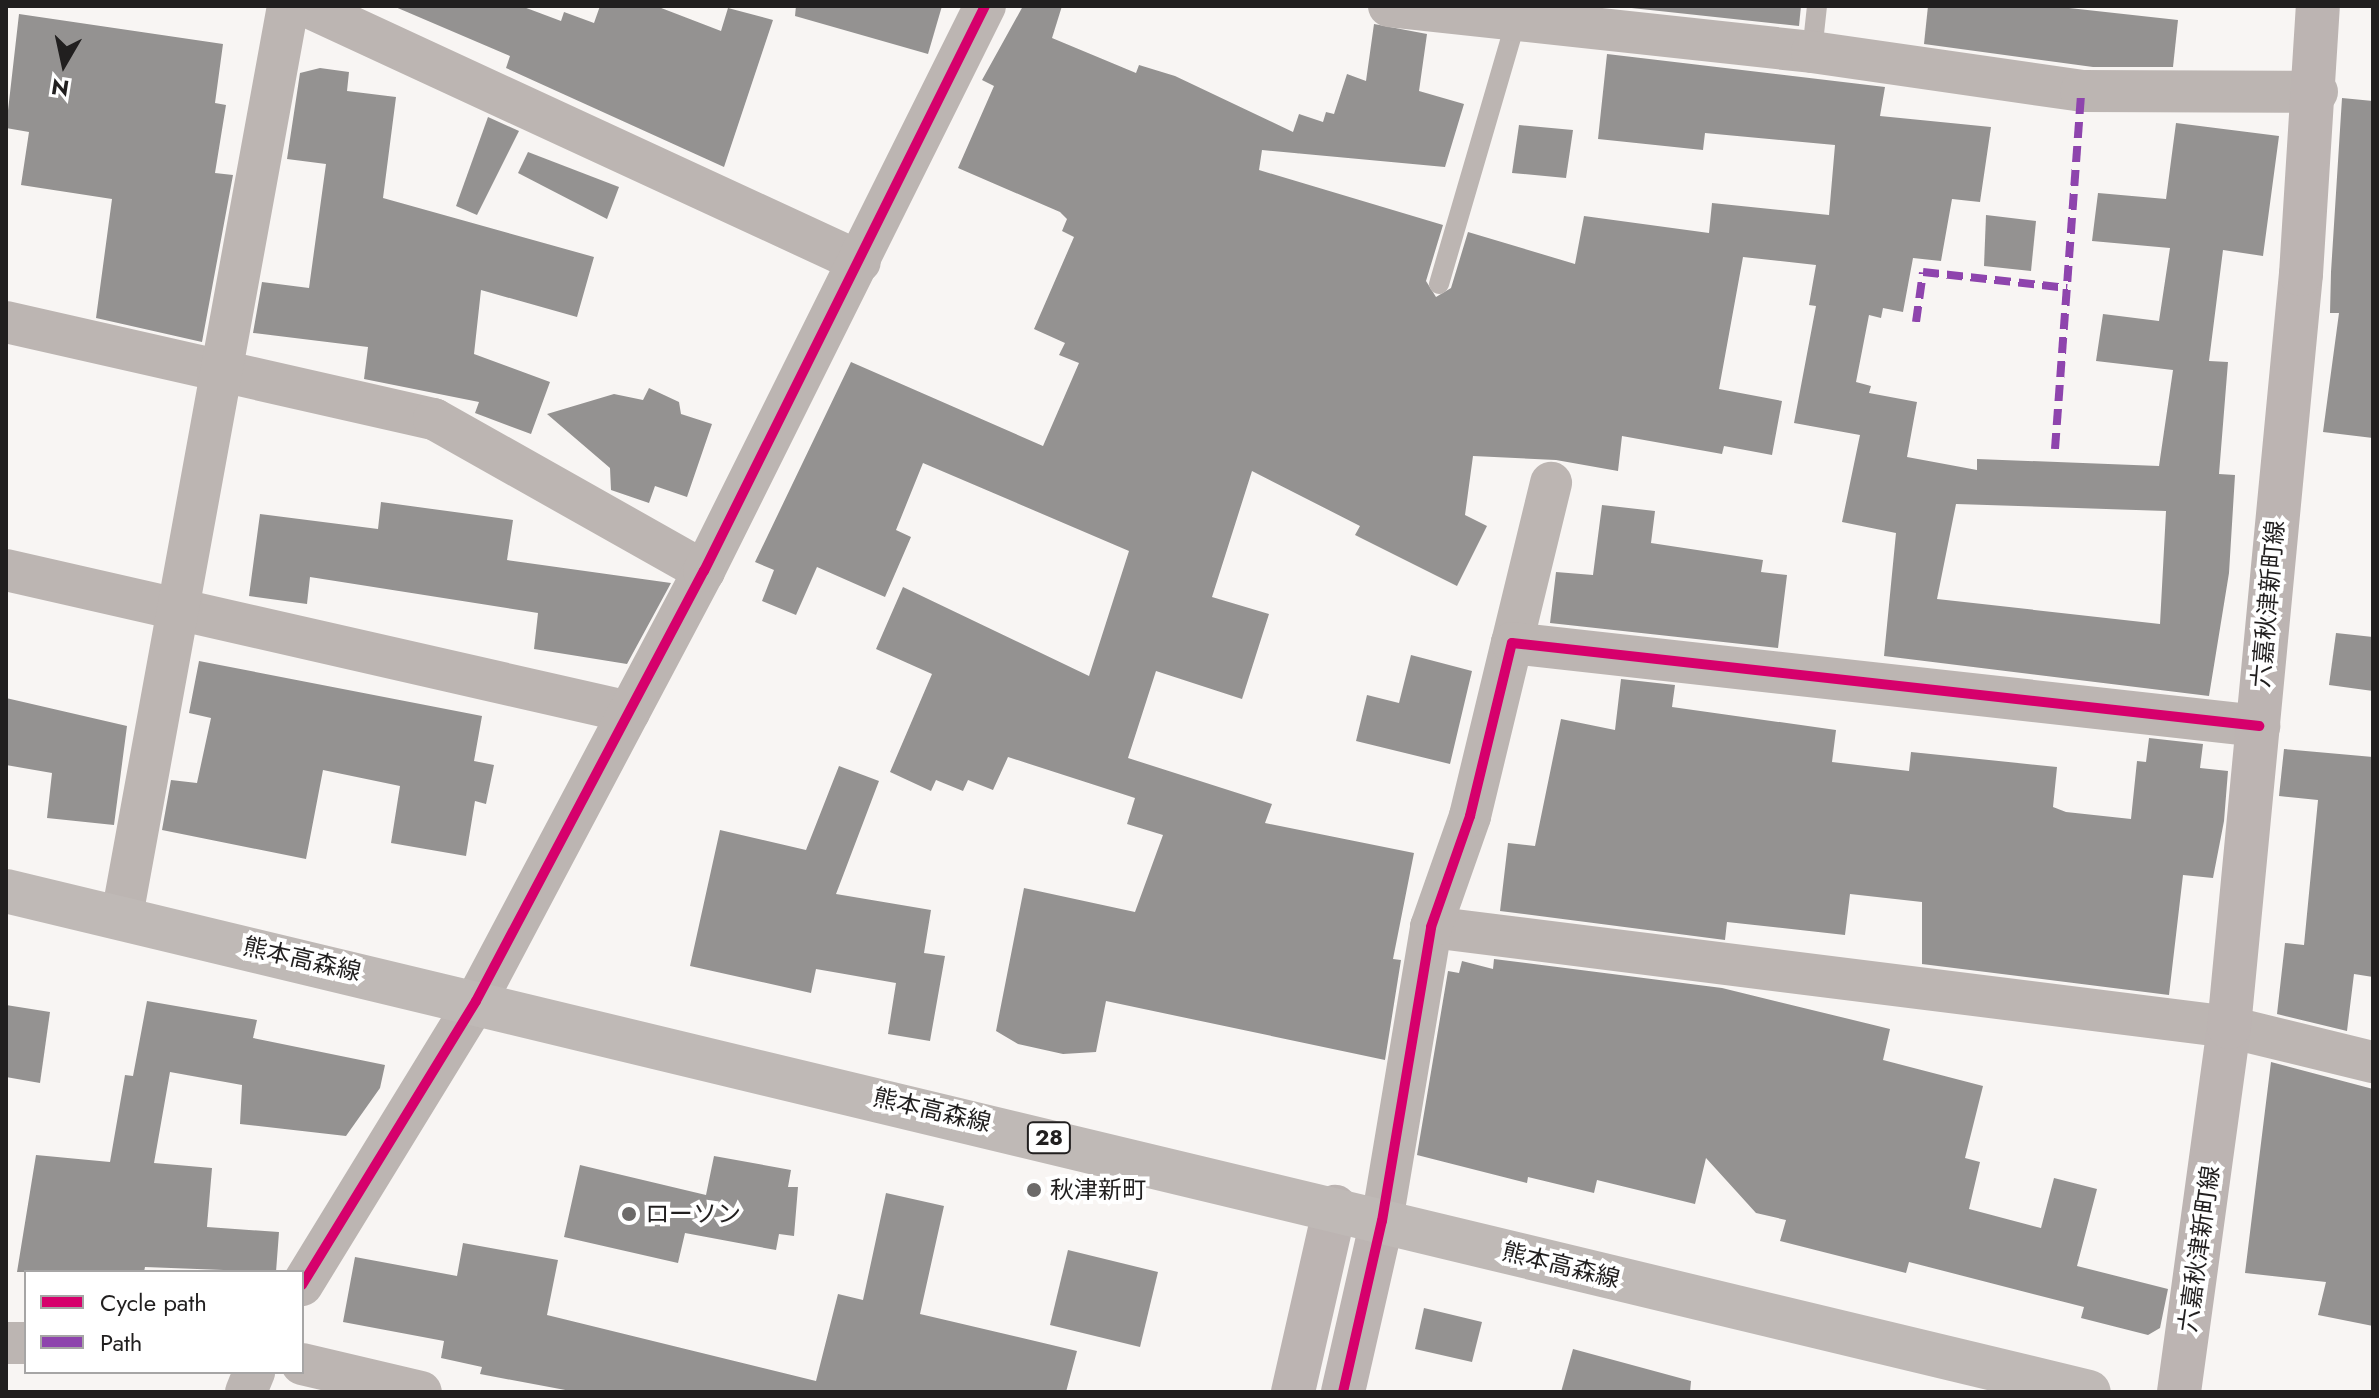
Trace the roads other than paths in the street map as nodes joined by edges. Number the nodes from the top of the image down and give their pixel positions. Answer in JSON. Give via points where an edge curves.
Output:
{"nodes":[{"id":1,"x":288,"y":6,"type":"edge"},
{"id":2,"x":306,"y":6,"type":"edge"},
{"id":3,"x":985,"y":6,"type":"edge"},
{"id":4,"x":1389,"y":6,"type":"edge"},
{"id":5,"x":1817,"y":6,"type":"edge"},
{"id":6,"x":2318,"y":6,"type":"edge"},
{"id":7,"x":1516,"y":21,"type":"junction"},
{"id":8,"x":1661,"y":21,"type":"edge"},
{"id":9,"x":1812,"y":52,"type":"junction"},
{"id":10,"x":2317,"y":92,"type":"junction"},
{"id":11,"x":860,"y":262,"type":"junction"},
{"id":12,"x":1439,"y":284,"type":"dead end"},
{"id":13,"x":6,"y":322,"type":"edge"},
{"id":14,"x":221,"y":367,"type":"junction"},
{"id":15,"x":1551,"y":483,"type":"dead end"},
{"id":16,"x":6,"y":570,"type":"edge"},
{"id":17,"x":704,"y":571,"type":"junction"},
{"id":18,"x":178,"y":608,"type":"junction"},
{"id":19,"x":1512,"y":643,"type":"junction"},
{"id":20,"x":629,"y":712,"type":"junction"},
{"id":21,"x":2259,"y":726,"type":"junction"},
{"id":22,"x":6,"y":891,"type":"edge"},
{"id":23,"x":122,"y":916,"type":"junction"},
{"id":24,"x":1431,"y":927,"type":"junction"},
{"id":25,"x":476,"y":1001,"type":"junction"},
{"id":26,"x":2229,"y":1027,"type":"junction"},
{"id":27,"x":2373,"y":1062,"type":"edge"},
{"id":28,"x":1335,"y":1207,"type":"junction"},
{"id":29,"x":1382,"y":1221,"type":"junction"},
{"id":30,"x":304,"y":1282,"type":"edge"},
{"id":31,"x":304,"y":1364,"type":"edge"},
{"id":32,"x":421,"y":1392,"type":"edge"},
{"id":33,"x":1293,"y":1392,"type":"edge"},
{"id":34,"x":1343,"y":1392,"type":"edge"},
{"id":35,"x":2089,"y":1392,"type":"edge"},
{"id":36,"x":2179,"y":1392,"type":"edge"}],
"edges":[{"from":1,"to":14,"type":"street"},
{"from":2,"to":11,"type":"street"},
{"from":3,"to":11,"type":"street"},
{"from":4,"to":7,"type":"street"},
{"from":5,"to":9,"type":"lane"},
{"from":6,"to":10,"type":"main road","name":"六嘉秋津新町線"},
{"from":7,"to":8,"type":"street"},
{"from":7,"to":12,"type":"lane"},
{"from":8,"to":9,"type":"street"},
{"from":9,"to":10,"type":"street","via":[[2081,91]]},
{"from":10,"to":21,"type":"main road","name":"六嘉秋津新町線"},
{"from":11,"to":17,"type":"street"},
{"from":13,"to":14,"type":"street"},
{"from":14,"to":17,"type":"street","via":[[434,419]]},
{"from":14,"to":18,"type":"street"},
{"from":15,"to":19,"type":"street"},
{"from":16,"to":18,"type":"street"},
{"from":17,"to":20,"type":"street"},
{"from":18,"to":20,"type":"street"},
{"from":18,"to":23,"type":"street"},
{"from":19,"to":21,"type":"street"},
{"from":19,"to":24,"type":"street","via":[[1470,816]]},
{"from":20,"to":25,"type":"street"},
{"from":21,"to":26,"type":"main road","name":"六嘉秋津新町線"},
{"from":22,"to":23,"type":"main road","name":"熊本高森線","number":"28"},
{"from":23,"to":25,"type":"main road","name":"熊本高森線","number":"28"},
{"from":24,"to":26,"type":"street"},
{"from":24,"to":29,"type":"street"},
{"from":25,"to":28,"type":"main road","name":"熊本高森線","number":"28"},
{"from":25,"to":30,"type":"street"},
{"from":26,"to":27,"type":"street"},
{"from":26,"to":36,"type":"main road","name":"六嘉秋津新町線"},
{"from":28,"to":29,"type":"main road","name":"熊本高森線","number":"28"},
{"from":28,"to":33,"type":"main road"},
{"from":29,"to":34,"type":"main road"},
{"from":29,"to":35,"type":"main road","name":"熊本高森線","number":"28"},
{"from":31,"to":32,"type":"street"}]}
